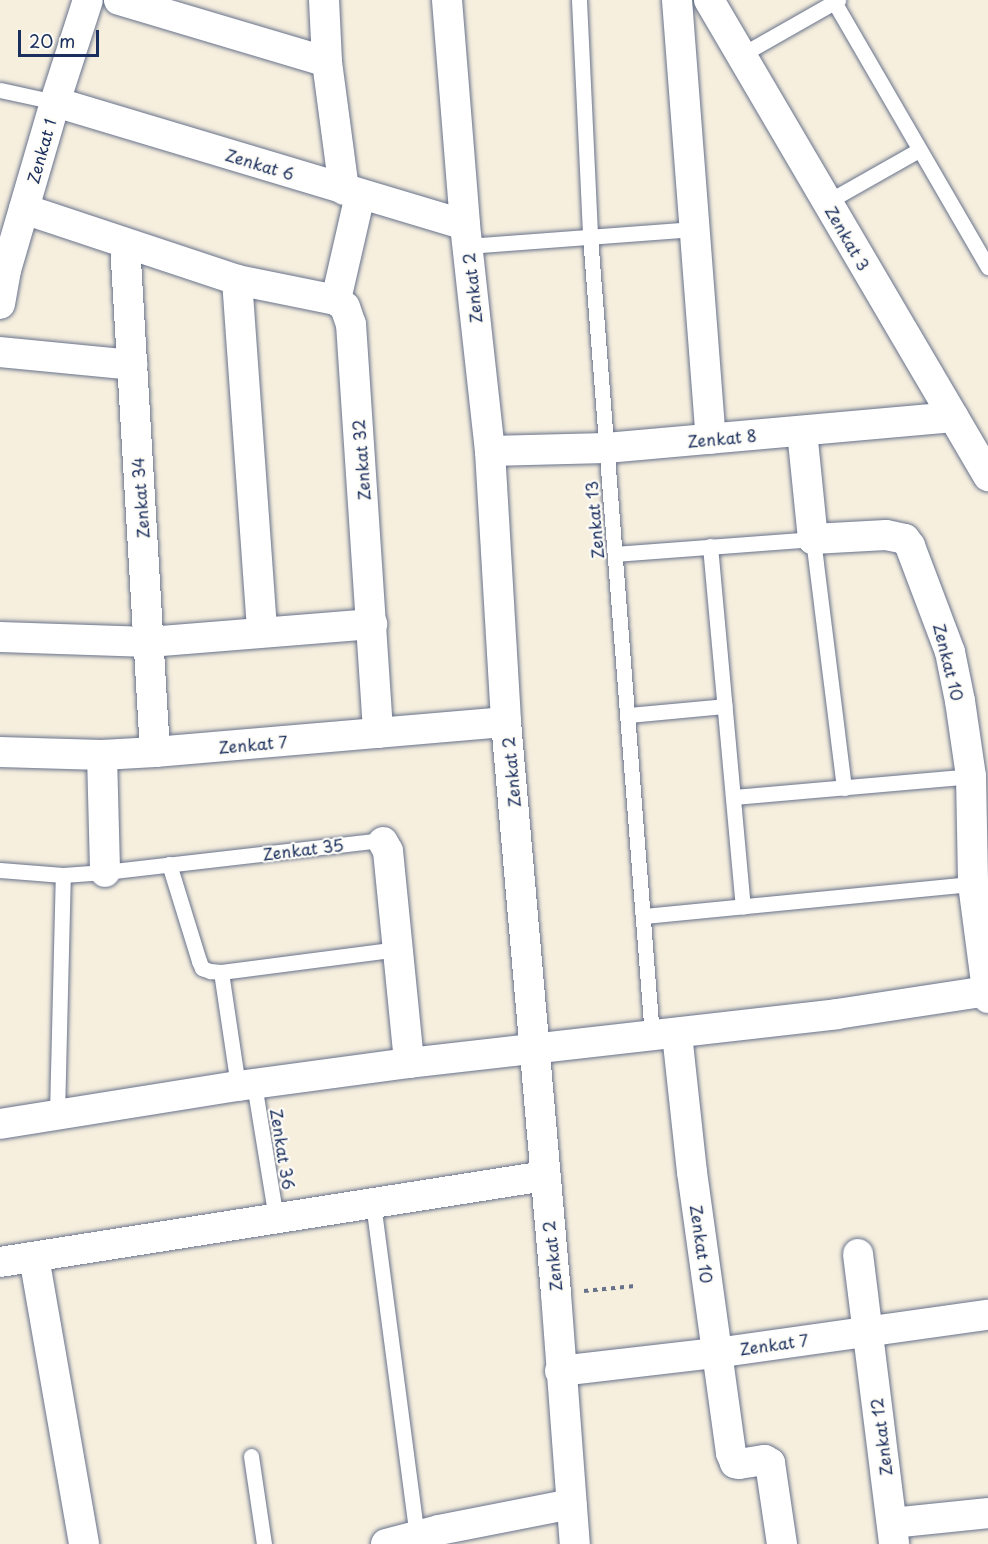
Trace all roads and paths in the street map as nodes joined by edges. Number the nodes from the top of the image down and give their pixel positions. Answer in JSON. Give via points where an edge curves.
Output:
{"nodes":[{"id":1,"x":88,"y":0,"type":"edge"},
{"id":2,"x":119,"y":0,"type":"edge"},
{"id":3,"x":324,"y":0,"type":"edge"},
{"id":4,"x":447,"y":0,"type":"edge"},
{"id":5,"x":579,"y":0,"type":"edge"},
{"id":6,"x":677,"y":0,"type":"edge"},
{"id":7,"x":709,"y":0,"type":"edge"},
{"id":8,"x":835,"y":1,"type":"edge"},
{"id":9,"x":192,"y":11,"type":"edge"},
{"id":10,"x":741,"y":55,"type":"junction"},
{"id":11,"x":327,"y":62,"type":"junction"},
{"id":12,"x":0,"y":90,"type":"edge"},
{"id":13,"x":55,"y":102,"type":"junction"},
{"id":14,"x":919,"y":150,"type":"junction"},
{"id":15,"x":352,"y":193,"type":"junction"},
{"id":16,"x":827,"y":202,"type":"junction"},
{"id":17,"x":24,"y":210,"type":"junction"},
{"id":18,"x":693,"y":229,"type":"junction"},
{"id":19,"x":466,"y":235,"type":"junction"},
{"id":20,"x":590,"y":236,"type":"junction"},
{"id":21,"x":125,"y":244,"type":"junction"},
{"id":22,"x":988,"y":267,"type":"edge"},
{"id":23,"x":237,"y":280,"type":"junction"},
{"id":24,"x":336,"y":300,"type":"junction"},
{"id":25,"x":0,"y":304,"type":"edge"},
{"id":26,"x":0,"y":352,"type":"edge"},
{"id":27,"x":132,"y":365,"type":"junction"},
{"id":28,"x":954,"y":417,"type":"junction"},
{"id":29,"x":802,"y":431,"type":"junction"},
{"id":30,"x":711,"y":439,"type":"junction"},
{"id":31,"x":606,"y":448,"type":"junction"},
{"id":32,"x":490,"y":451,"type":"junction"},
{"id":33,"x":988,"y":476,"type":"edge"},
{"id":34,"x":813,"y":539,"type":"junction"},
{"id":35,"x":710,"y":546,"type":"junction"},
{"id":36,"x":615,"y":554,"type":"junction"},
{"id":37,"x":372,"y":624,"type":"junction"},
{"id":38,"x":262,"y":632,"type":"junction"},
{"id":39,"x":0,"y":637,"type":"edge"},
{"id":40,"x":149,"y":642,"type":"junction"},
{"id":41,"x":725,"y":706,"type":"junction"},
{"id":42,"x":628,"y":714,"type":"junction"},
{"id":43,"x":507,"y":722,"type":"junction"},
{"id":44,"x":378,"y":733,"type":"junction"},
{"id":45,"x":0,"y":752,"type":"edge"},
{"id":46,"x":155,"y":752,"type":"junction"},
{"id":47,"x":102,"y":754,"type":"junction"},
{"id":48,"x":971,"y":776,"type":"junction"},
{"id":49,"x":844,"y":788,"type":"junction"},
{"id":50,"x":733,"y":797,"type":"junction"},
{"id":51,"x":383,"y":842,"type":"joint"},
{"id":52,"x":169,"y":864,"type":"junction"},
{"id":53,"x":0,"y":870,"type":"edge"},
{"id":54,"x":105,"y":872,"type":"junction"},
{"id":55,"x":63,"y":874,"type":"junction"},
{"id":56,"x":973,"y":884,"type":"junction"},
{"id":57,"x":743,"y":906,"type":"junction"},
{"id":58,"x":644,"y":916,"type":"junction"},
{"id":59,"x":397,"y":949,"type":"junction"},
{"id":60,"x":221,"y":972,"type":"junction"},
{"id":61,"x":988,"y":994,"type":"edge"},
{"id":62,"x":665,"y":1035,"type":"junction"},
{"id":63,"x":534,"y":1050,"type":"junction"},
{"id":64,"x":409,"y":1064,"type":"junction"},
{"id":65,"x":246,"y":1085,"type":"junction"},
{"id":66,"x":57,"y":1114,"type":"junction"},
{"id":67,"x":0,"y":1124,"type":"edge"},
{"id":68,"x":544,"y":1176,"type":"junction"},
{"id":69,"x":373,"y":1203,"type":"junction"},
{"id":70,"x":276,"y":1218,"type":"junction"},
{"id":71,"x":858,"y":1254,"type":"dead end"},
{"id":72,"x":34,"y":1257,"type":"junction"},
{"id":73,"x":0,"y":1262,"type":"edge"},
{"id":74,"x":635,"y":1286,"type":"dead end"},
{"id":75,"x":556,"y":1294,"type":"junction"},
{"id":76,"x":988,"y":1315,"type":"edge"},
{"id":77,"x":869,"y":1330,"type":"junction"},
{"id":78,"x":716,"y":1353,"type":"junction"},
{"id":79,"x":560,"y":1371,"type":"junction"},
{"id":80,"x":250,"y":1456,"type":"dead end"},
{"id":81,"x":571,"y":1504,"type":"junction"},
{"id":82,"x":988,"y":1513,"type":"edge"},
{"id":83,"x":893,"y":1533,"type":"edge"},
{"id":84,"x":432,"y":1537,"type":"edge"},
{"id":85,"x":84,"y":1544,"type":"edge"},
{"id":86,"x":264,"y":1544,"type":"edge"},
{"id":87,"x":386,"y":1544,"type":"edge"},
{"id":88,"x":575,"y":1544,"type":"edge"},
{"id":89,"x":782,"y":1544,"type":"edge"}],
"edges":[{"from":1,"to":13,"type":"street","name":"Zenkat 1"},
{"from":2,"to":9,"type":"street"},
{"from":3,"to":11,"type":"street"},
{"from":4,"to":19,"type":"street","name":"Zenkat 2"},
{"from":5,"to":20,"type":"lane","name":"Zenkat 13"},
{"from":6,"to":18,"type":"street"},
{"from":7,"to":10,"type":"street","name":"Zenkat 3"},
{"from":8,"to":10,"type":"lane"},
{"from":8,"to":14,"type":"lane"},
{"from":9,"to":11,"type":"street"},
{"from":10,"to":16,"type":"street","name":"Zenkat 3"},
{"from":11,"to":15,"type":"street"},
{"from":12,"to":13,"type":"lane"},
{"from":13,"to":15,"type":"street","name":"Zenkat 6"},
{"from":13,"to":17,"type":"street","name":"Zenkat 1"},
{"from":14,"to":16,"type":"lane"},
{"from":14,"to":22,"type":"lane"},
{"from":15,"to":19,"type":"street","name":"Zenkat 6"},
{"from":15,"to":24,"type":"street"},
{"from":16,"to":28,"type":"street","name":"Zenkat 3"},
{"from":17,"to":21,"type":"street"},
{"from":17,"to":25,"type":"street","name":"Zenkat 1"},
{"from":18,"to":20,"type":"lane"},
{"from":18,"to":30,"type":"street"},
{"from":19,"to":20,"type":"lane"},
{"from":19,"to":32,"type":"street","name":"Zenkat 2"},
{"from":20,"to":31,"type":"lane","name":"Zenkat 13"},
{"from":21,"to":23,"type":"street"},
{"from":21,"to":27,"type":"street","name":"Zenkat 34"},
{"from":23,"to":24,"type":"street"},
{"from":23,"to":38,"type":"street"},
{"from":24,"to":37,"type":"street","name":"Zenkat 32","via":[[345,307],[351,324]]},
{"from":26,"to":27,"type":"street"},
{"from":27,"to":40,"type":"street","name":"Zenkat 34"},
{"from":28,"to":29,"type":"street","name":"Zenkat 8"},
{"from":28,"to":33,"type":"street","name":"Zenkat 3"},
{"from":29,"to":30,"type":"street","name":"Zenkat 8"},
{"from":29,"to":34,"type":"street"},
{"from":30,"to":31,"type":"street","name":"Zenkat 8"},
{"from":31,"to":32,"type":"street","name":"Zenkat 8"},
{"from":31,"to":36,"type":"lane","name":"Zenkat 13"},
{"from":32,"to":43,"type":"street","name":"Zenkat 2"},
{"from":34,"to":35,"type":"lane"},
{"from":34,"to":48,"type":"street","name":"Zenkat 10","via":[[894,535],[910,546],[950,652]]},
{"from":34,"to":49,"type":"lane"},
{"from":35,"to":36,"type":"lane"},
{"from":35,"to":41,"type":"lane"},
{"from":36,"to":42,"type":"lane","name":"Zenkat 13"},
{"from":37,"to":38,"type":"street"},
{"from":37,"to":44,"type":"street","name":"Zenkat 32"},
{"from":38,"to":40,"type":"street"},
{"from":39,"to":40,"type":"street"},
{"from":40,"to":46,"type":"street","name":"Zenkat 34"},
{"from":41,"to":42,"type":"lane"},
{"from":41,"to":50,"type":"lane"},
{"from":42,"to":58,"type":"lane","name":"Zenkat 13"},
{"from":43,"to":44,"type":"street","name":"Zenkat 7"},
{"from":43,"to":63,"type":"street","name":"Zenkat 2"},
{"from":44,"to":46,"type":"street","name":"Zenkat 7"},
{"from":45,"to":47,"type":"street","name":"Zenkat 7"},
{"from":46,"to":47,"type":"street","name":"Zenkat 7"},
{"from":47,"to":54,"type":"street"},
{"from":48,"to":49,"type":"lane"},
{"from":48,"to":56,"type":"street","name":"Zenkat 10"},
{"from":49,"to":50,"type":"lane"},
{"from":50,"to":57,"type":"lane"},
{"from":51,"to":52,"type":"lane","name":"Zenkat 35"},
{"from":51,"to":59,"type":"street","name":"Zenkat 35","via":[[388,851]]},
{"from":52,"to":54,"type":"lane","name":"Zenkat 35"},
{"from":52,"to":60,"type":"lane","via":[[202,968]]},
{"from":53,"to":55,"type":"lane","name":"Zenkat 35"},
{"from":54,"to":55,"type":"lane","name":"Zenkat 35"},
{"from":55,"to":66,"type":"lane"},
{"from":56,"to":57,"type":"lane"},
{"from":56,"to":61,"type":"street","name":"Zenkat 10"},
{"from":57,"to":58,"type":"lane"},
{"from":58,"to":62,"type":"lane","name":"Zenkat 13"},
{"from":59,"to":60,"type":"lane"},
{"from":59,"to":64,"type":"street","name":"Zenkat 35"},
{"from":60,"to":65,"type":"lane","name":"Zenkat 36"},
{"from":61,"to":62,"type":"street"},
{"from":62,"to":63,"type":"street"},
{"from":62,"to":78,"type":"street","name":"Zenkat 10","via":[[692,1172]]},
{"from":63,"to":64,"type":"street"},
{"from":63,"to":68,"type":"street","name":"Zenkat 2"},
{"from":64,"to":65,"type":"street"},
{"from":65,"to":66,"type":"street"},
{"from":65,"to":70,"type":"lane","name":"Zenkat 36"},
{"from":66,"to":67,"type":"street"},
{"from":68,"to":69,"type":"street"},
{"from":68,"to":75,"type":"street","name":"Zenkat 2"},
{"from":69,"to":70,"type":"street"},
{"from":69,"to":84,"type":"lane"},
{"from":70,"to":72,"type":"street"},
{"from":71,"to":77,"type":"street","name":"Zenkat 12"},
{"from":72,"to":73,"type":"street"},
{"from":72,"to":85,"type":"street"},
{"from":74,"to":75,"type":"path"},
{"from":75,"to":79,"type":"street","name":"Zenkat 2"},
{"from":76,"to":77,"type":"street","name":"Zenkat 7"},
{"from":77,"to":78,"type":"street","name":"Zenkat 7"},
{"from":77,"to":83,"type":"street","name":"Zenkat 12"},
{"from":78,"to":79,"type":"street","name":"Zenkat 7"},
{"from":78,"to":89,"type":"street","name":"Zenkat 10","via":[[731,1453],[739,1464],[770,1462]]},
{"from":79,"to":81,"type":"street","name":"Zenkat 2"},
{"from":80,"to":86,"type":"lane"},
{"from":81,"to":84,"type":"street"},
{"from":81,"to":88,"type":"street","name":"Zenkat 2"},
{"from":82,"to":83,"type":"street"},
{"from":84,"to":87,"type":"street"}]}
